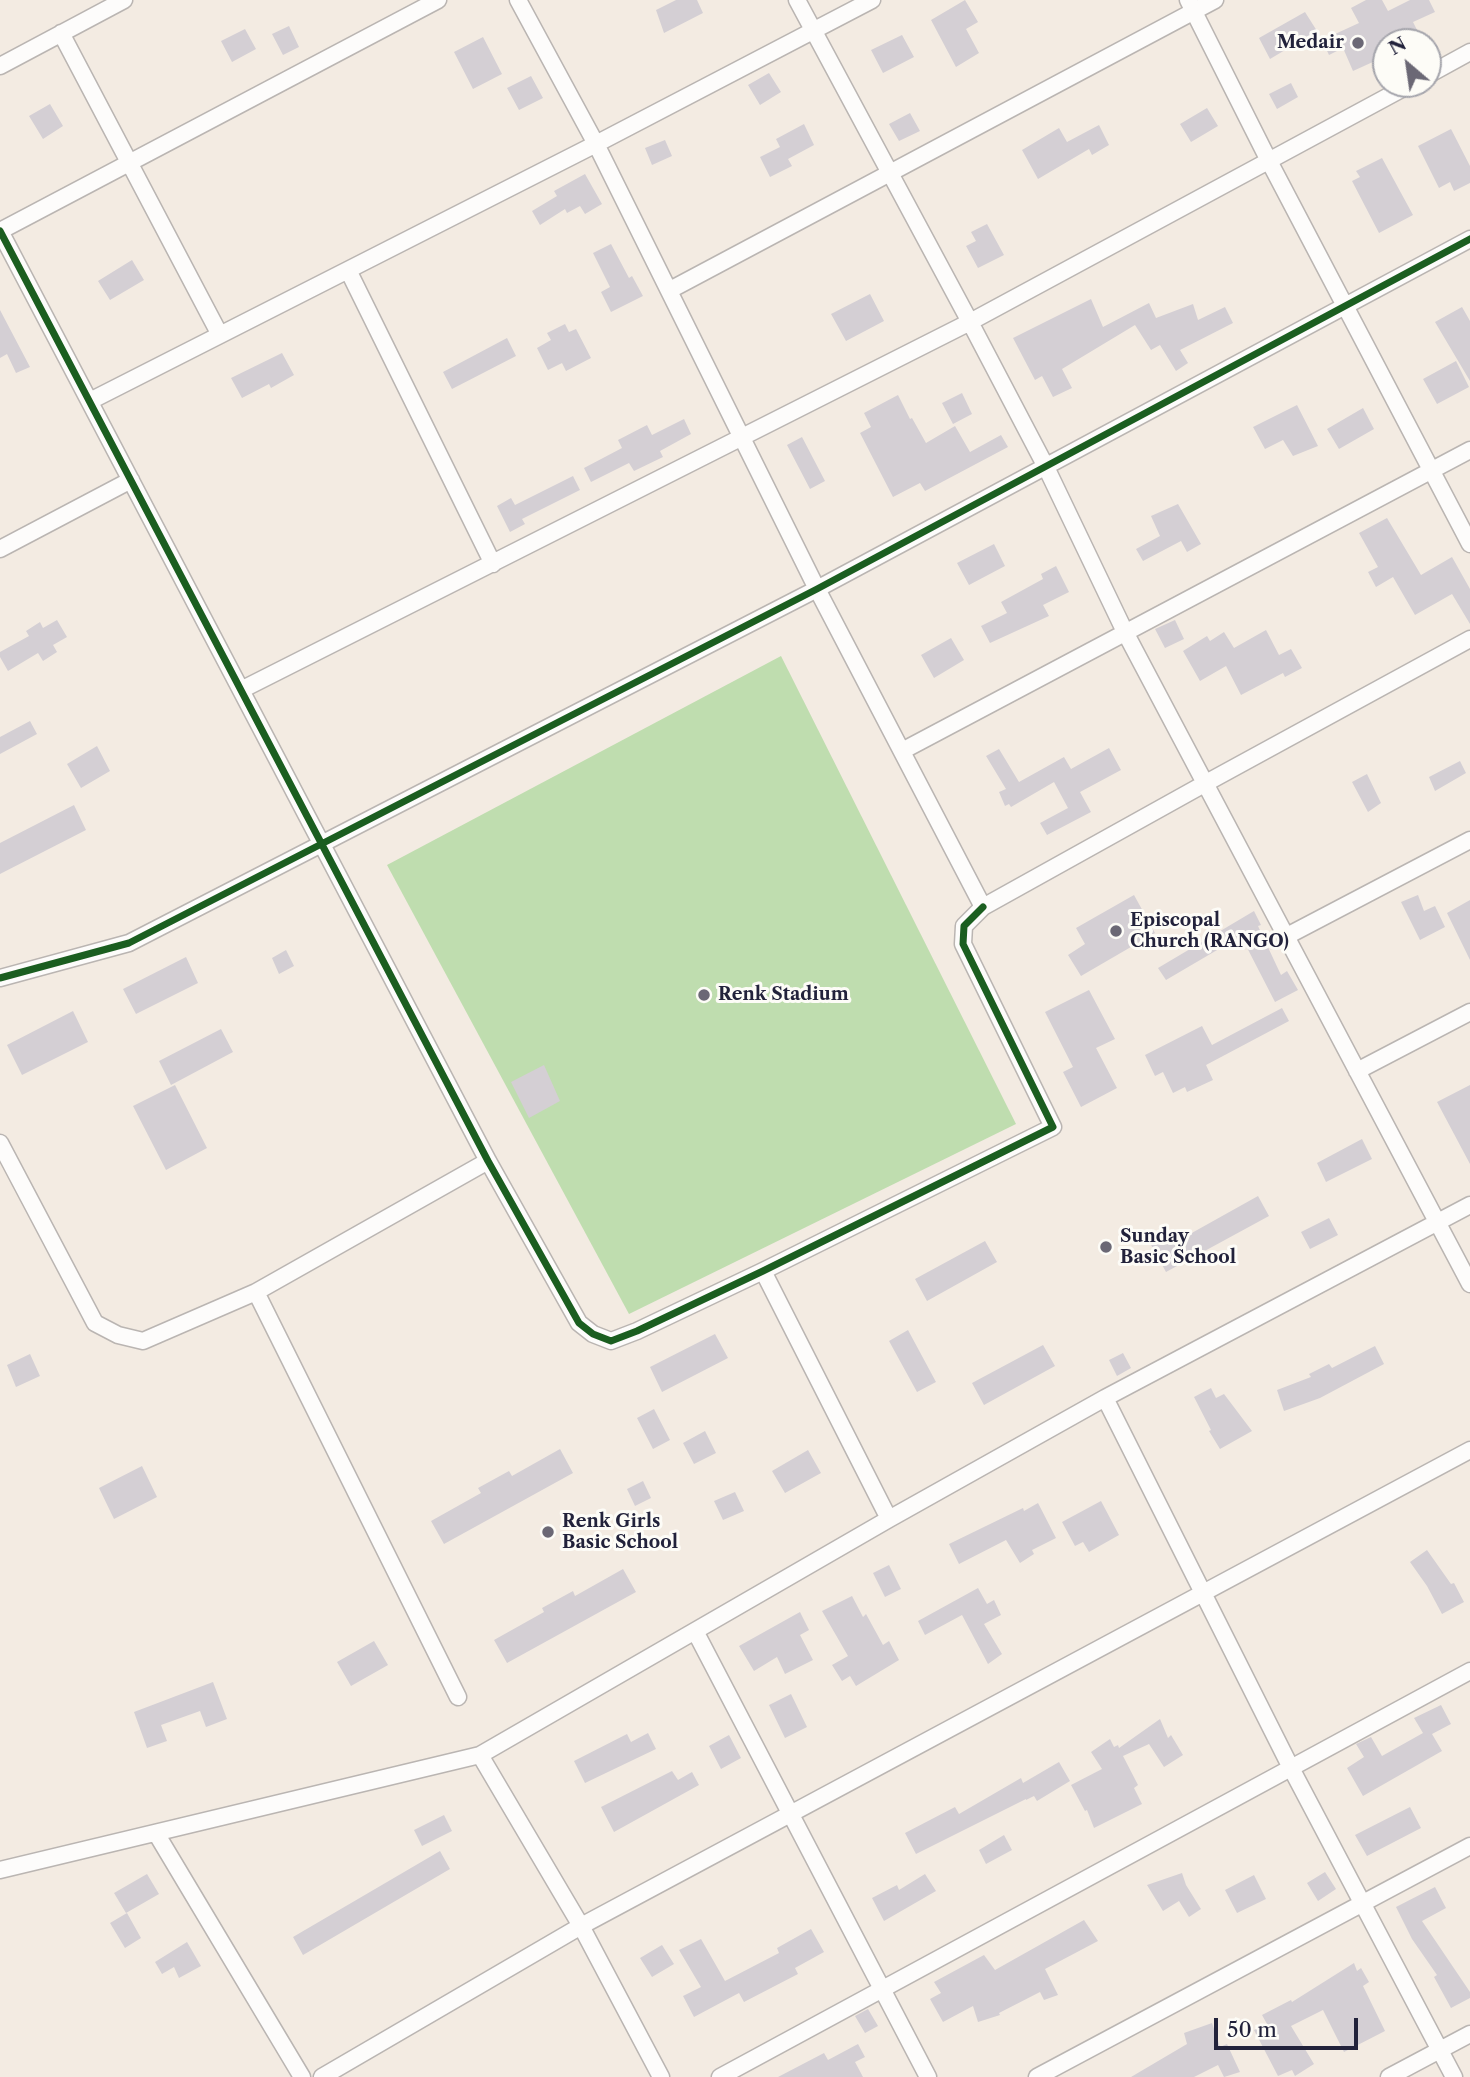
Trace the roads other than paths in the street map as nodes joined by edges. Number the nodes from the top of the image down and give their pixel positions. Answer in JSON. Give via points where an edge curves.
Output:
{"nodes":[{"id":1,"x":438,"y":0,"type":"edge"},
{"id":2,"x":517,"y":0,"type":"edge"},
{"id":3,"x":797,"y":0,"type":"edge"},
{"id":4,"x":872,"y":0,"type":"edge"},
{"id":5,"x":1215,"y":0,"type":"edge"},
{"id":6,"x":115,"y":2,"type":"edge"},
{"id":7,"x":1191,"y":5,"type":"edge"},
{"id":8,"x":813,"y":31,"type":"junction"},
{"id":9,"x":61,"y":33,"type":"junction"},
{"id":10,"x":1470,"y":52,"type":"edge"},
{"id":11,"x":0,"y":66,"type":"edge"},
{"id":12,"x":1442,"y":67,"type":"edge"},
{"id":13,"x":1385,"y":98,"type":"edge"},
{"id":14,"x":596,"y":145,"type":"junction"},
{"id":15,"x":1269,"y":161,"type":"junction"},
{"id":16,"x":130,"y":162,"type":"junction"},
{"id":17,"x":889,"y":172,"type":"junction"},
{"id":18,"x":0,"y":231,"type":"edge"},
{"id":19,"x":1470,"y":239,"type":"edge"},
{"id":20,"x":348,"y":271,"type":"junction"},
{"id":21,"x":670,"y":290,"type":"junction"},
{"id":22,"x":1345,"y":305,"type":"junction"},
{"id":23,"x":970,"y":322,"type":"junction"},
{"id":24,"x":220,"y":335,"type":"junction"},
{"id":25,"x":90,"y":401,"type":"junction"},
{"id":26,"x":743,"y":438,"type":"junction"},
{"id":27,"x":1470,"y":450,"type":"edge"},
{"id":28,"x":1045,"y":465,"type":"junction"},
{"id":29,"x":1431,"y":471,"type":"junction"},
{"id":30,"x":131,"y":480,"type":"junction"},
{"id":31,"x":1470,"y":544,"type":"edge"},
{"id":32,"x":0,"y":549,"type":"edge"},
{"id":33,"x":493,"y":564,"type":"junction"},
{"id":34,"x":817,"y":589,"type":"junction"},
{"id":35,"x":1125,"y":632,"type":"junction"},
{"id":36,"x":1470,"y":639,"type":"edge"},
{"id":37,"x":241,"y":690,"type":"junction"},
{"id":38,"x":902,"y":751,"type":"junction"},
{"id":39,"x":1206,"y":782,"type":"junction"},
{"id":40,"x":1470,"y":840,"type":"edge"},
{"id":41,"x":322,"y":845,"type":"junction"},
{"id":42,"x":983,"y":907,"type":"junction"},
{"id":43,"x":1285,"y":937,"type":"junction"},
{"id":44,"x":0,"y":978,"type":"edge"},
{"id":45,"x":1470,"y":1012,"type":"edge"},
{"id":46,"x":1357,"y":1071,"type":"junction"},
{"id":47,"x":0,"y":1143,"type":"edge"},
{"id":48,"x":488,"y":1161,"type":"junction"},
{"id":49,"x":1470,"y":1205,"type":"edge"},
{"id":50,"x":1437,"y":1222,"type":"junction"},
{"id":51,"x":763,"y":1271,"type":"junction"},
{"id":52,"x":1470,"y":1284,"type":"edge"},
{"id":53,"x":256,"y":1293,"type":"junction"},
{"id":54,"x":1105,"y":1398,"type":"junction"},
{"id":55,"x":1470,"y":1450,"type":"edge"},
{"id":56,"x":889,"y":1519,"type":"junction"},
{"id":57,"x":1202,"y":1594,"type":"junction"},
{"id":58,"x":695,"y":1631,"type":"junction"},
{"id":59,"x":1470,"y":1671,"type":"edge"},
{"id":60,"x":458,"y":1697,"type":"dead end"},
{"id":61,"x":480,"y":1755,"type":"junction"},
{"id":62,"x":1291,"y":1768,"type":"junction"},
{"id":63,"x":792,"y":1813,"type":"junction"},
{"id":64,"x":156,"y":1833,"type":"junction"},
{"id":65,"x":1470,"y":1846,"type":"edge"},
{"id":66,"x":0,"y":1870,"type":"edge"},
{"id":67,"x":1362,"y":1903,"type":"junction"},
{"id":68,"x":581,"y":1926,"type":"junction"},
{"id":69,"x":882,"y":1989,"type":"junction"},
{"id":70,"x":1470,"y":2034,"type":"edge"},
{"id":71,"x":1439,"y":2050,"type":"junction"},
{"id":72,"x":302,"y":2077,"type":"edge"},
{"id":73,"x":322,"y":2077,"type":"edge"},
{"id":74,"x":661,"y":2077,"type":"edge"},
{"id":75,"x":720,"y":2077,"type":"edge"},
{"id":76,"x":928,"y":2077,"type":"edge"},
{"id":77,"x":1037,"y":2077,"type":"edge"},
{"id":78,"x":1390,"y":2077,"type":"edge"},
{"id":79,"x":1454,"y":2077,"type":"edge"}],
"edges":[{"from":1,"to":16,"type":"street"},
{"from":2,"to":14,"type":"street"},
{"from":3,"to":8,"type":"street"},
{"from":4,"to":8,"type":"street"},
{"from":5,"to":7,"type":"street"},
{"from":6,"to":9,"type":"street"},
{"from":7,"to":15,"type":"street"},
{"from":7,"to":17,"type":"street"},
{"from":8,"to":14,"type":"street"},
{"from":8,"to":17,"type":"street"},
{"from":9,"to":11,"type":"street"},
{"from":9,"to":16,"type":"street"},
{"from":10,"to":12,"type":"street"},
{"from":13,"to":15,"type":"street"},
{"from":14,"to":20,"type":"street"},
{"from":14,"to":21,"type":"street"},
{"from":15,"to":22,"type":"street"},
{"from":15,"to":23,"type":"street"},
{"from":16,"to":18,"type":"street"},
{"from":16,"to":24,"type":"street"},
{"from":17,"to":21,"type":"street"},
{"from":17,"to":23,"type":"street"},
{"from":18,"to":25,"type":"street"},
{"from":19,"to":22,"type":"street"},
{"from":20,"to":24,"type":"street"},
{"from":20,"to":33,"type":"street"},
{"from":21,"to":26,"type":"street"},
{"from":22,"to":28,"type":"street"},
{"from":22,"to":29,"type":"street"},
{"from":23,"to":26,"type":"street"},
{"from":23,"to":28,"type":"street"},
{"from":24,"to":25,"type":"street"},
{"from":25,"to":30,"type":"street"},
{"from":26,"to":33,"type":"street"},
{"from":26,"to":34,"type":"street"},
{"from":27,"to":29,"type":"street"},
{"from":28,"to":34,"type":"street"},
{"from":28,"to":35,"type":"street"},
{"from":29,"to":31,"type":"street"},
{"from":29,"to":35,"type":"street"},
{"from":30,"to":32,"type":"street"},
{"from":30,"to":37,"type":"street"},
{"from":33,"to":37,"type":"street"},
{"from":34,"to":38,"type":"street"},
{"from":34,"to":41,"type":"street"},
{"from":35,"to":38,"type":"street"},
{"from":35,"to":39,"type":"street"},
{"from":36,"to":39,"type":"street"},
{"from":37,"to":41,"type":"street"},
{"from":38,"to":42,"type":"street"},
{"from":39,"to":42,"type":"street"},
{"from":39,"to":43,"type":"street"},
{"from":40,"to":43,"type":"street"},
{"from":41,"to":44,"type":"street","via":[[129,943]]},
{"from":41,"to":48,"type":"street"},
{"from":42,"to":51,"type":"street","via":[[964,926],[963,944],[1053,1128]]},
{"from":43,"to":46,"type":"street"},
{"from":45,"to":46,"type":"street"},
{"from":46,"to":50,"type":"street"},
{"from":47,"to":53,"type":"street","via":[[95,1323],[144,1341]]},
{"from":48,"to":51,"type":"street","via":[[579,1323],[593,1334],[611,1341]]},
{"from":48,"to":53,"type":"street"},
{"from":49,"to":50,"type":"street"},
{"from":50,"to":52,"type":"street"},
{"from":50,"to":54,"type":"street"},
{"from":51,"to":56,"type":"street"},
{"from":53,"to":60,"type":"street"},
{"from":54,"to":56,"type":"street"},
{"from":54,"to":57,"type":"street"},
{"from":55,"to":57,"type":"street"},
{"from":56,"to":58,"type":"street"},
{"from":57,"to":62,"type":"street"},
{"from":57,"to":63,"type":"street"},
{"from":58,"to":61,"type":"street"},
{"from":58,"to":63,"type":"street"},
{"from":59,"to":62,"type":"street"},
{"from":61,"to":64,"type":"street"},
{"from":61,"to":68,"type":"street"},
{"from":62,"to":67,"type":"street"},
{"from":62,"to":69,"type":"street"},
{"from":63,"to":68,"type":"street"},
{"from":63,"to":69,"type":"street"},
{"from":64,"to":66,"type":"street"},
{"from":64,"to":72,"type":"street"},
{"from":65,"to":67,"type":"street"},
{"from":67,"to":71,"type":"street"},
{"from":67,"to":77,"type":"street"},
{"from":68,"to":73,"type":"street"},
{"from":68,"to":74,"type":"street"},
{"from":69,"to":75,"type":"street"},
{"from":69,"to":76,"type":"street"},
{"from":70,"to":71,"type":"street"},
{"from":71,"to":78,"type":"street"},
{"from":71,"to":79,"type":"street"}]}
